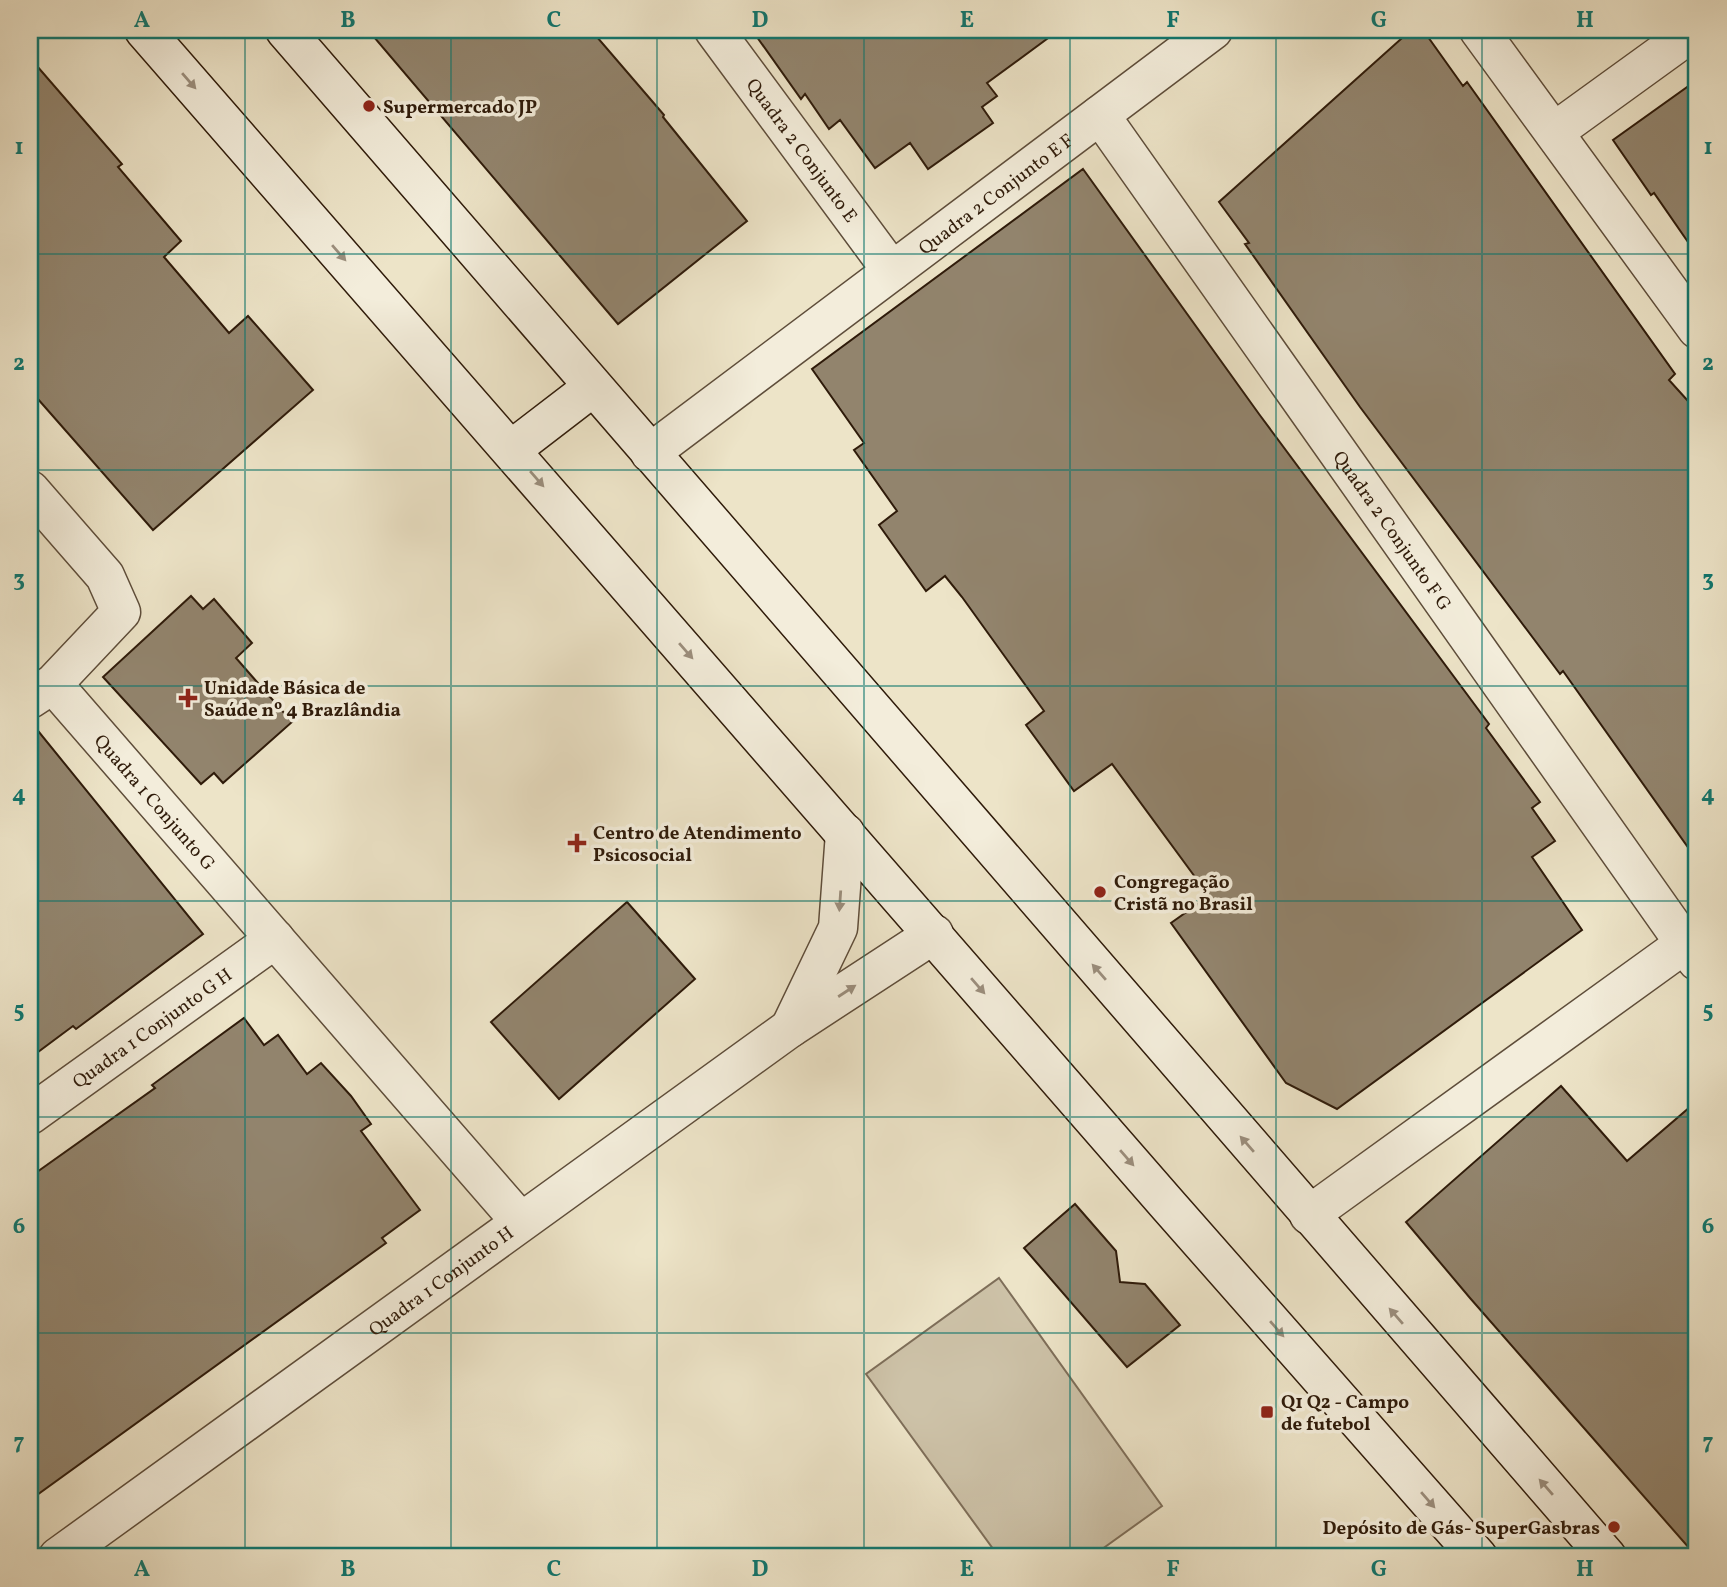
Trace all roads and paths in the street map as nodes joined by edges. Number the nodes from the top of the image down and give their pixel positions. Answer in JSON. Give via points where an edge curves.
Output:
{"nodes":[{"id":1,"x":144,"y":30,"type":"edge"},
{"id":2,"x":285,"y":30,"type":"edge"},
{"id":3,"x":713,"y":30,"type":"edge"},
{"id":4,"x":1213,"y":30,"type":"edge"},
{"id":5,"x":1479,"y":30,"type":"edge"},
{"id":6,"x":1695,"y":30,"type":"edge"},
{"id":7,"x":1100,"y":115,"type":"junction"},
{"id":8,"x":1554,"y":132,"type":"junction"},
{"id":9,"x":892,"y":271,"type":"junction"},
{"id":10,"x":1697,"y":330,"type":"edge"},
{"id":11,"x":593,"y":387,"type":"junction"},
{"id":12,"x":511,"y":450,"type":"junction"},
{"id":13,"x":650,"y":453,"type":"junction"},
{"id":14,"x":30,"y":489,"type":"edge"},
{"id":15,"x":41,"y":692,"type":"edge"},
{"id":16,"x":845,"y":833,"type":"junction"},
{"id":17,"x":934,"y":934,"type":"junction"},
{"id":18,"x":275,"y":939,"type":"junction"},
{"id":19,"x":1693,"y":947,"type":"edge"},
{"id":20,"x":790,"y":1028,"type":"junction"},
{"id":21,"x":30,"y":1115,"type":"edge"},
{"id":22,"x":1309,"y":1215,"type":"junction"},
{"id":23,"x":520,"y":1221,"type":"junction"},
{"id":24,"x":58,"y":1557,"type":"edge"},
{"id":25,"x":1478,"y":1557,"type":"edge"},
{"id":26,"x":1607,"y":1557,"type":"edge"}],
"edges":[{"from":1,"to":12,"type":"street","one_way":true},
{"from":2,"to":11,"type":"street"},
{"from":3,"to":9,"type":"street","name":"Quadra 2 Conjunto E"},
{"from":4,"to":7,"type":"street","name":"Quadra 2 Conjunto E F"},
{"from":5,"to":8,"type":"street"},
{"from":6,"to":8,"type":"street"},
{"from":7,"to":9,"type":"street","name":"Quadra 2 Conjunto E F"},
{"from":7,"to":19,"type":"street","name":"Quadra 2 Conjunto F G"},
{"from":8,"to":10,"type":"street"},
{"from":9,"to":13,"type":"street","name":"Quadra 2 Conjunto E F"},
{"from":11,"to":12,"type":"street"},
{"from":11,"to":13,"type":"street"},
{"from":12,"to":16,"type":"street","one_way":true},
{"from":22,"to":13,"type":"street","one_way":true},
{"from":14,"to":15,"type":"street","via":[[105,576],[121,612]]},
{"from":15,"to":18,"type":"street","name":"Quadra 1 Conjunto G"},
{"from":16,"to":17,"type":"street"},
{"from":16,"to":20,"type":"street","one_way":true,"via":[[838,928]]},
{"from":20,"to":17,"type":"street","one_way":true},
{"from":17,"to":25,"type":"street","one_way":true},
{"from":18,"to":21,"type":"street","name":"Quadra 1 Conjunto G H"},
{"from":18,"to":23,"type":"street","name":"Quadra 1 Conjunto H"},
{"from":19,"to":22,"type":"street"},
{"from":20,"to":23,"type":"street"},
{"from":26,"to":22,"type":"street","one_way":true},
{"from":23,"to":24,"type":"street","name":"Quadra 1 Conjunto H"}]}
